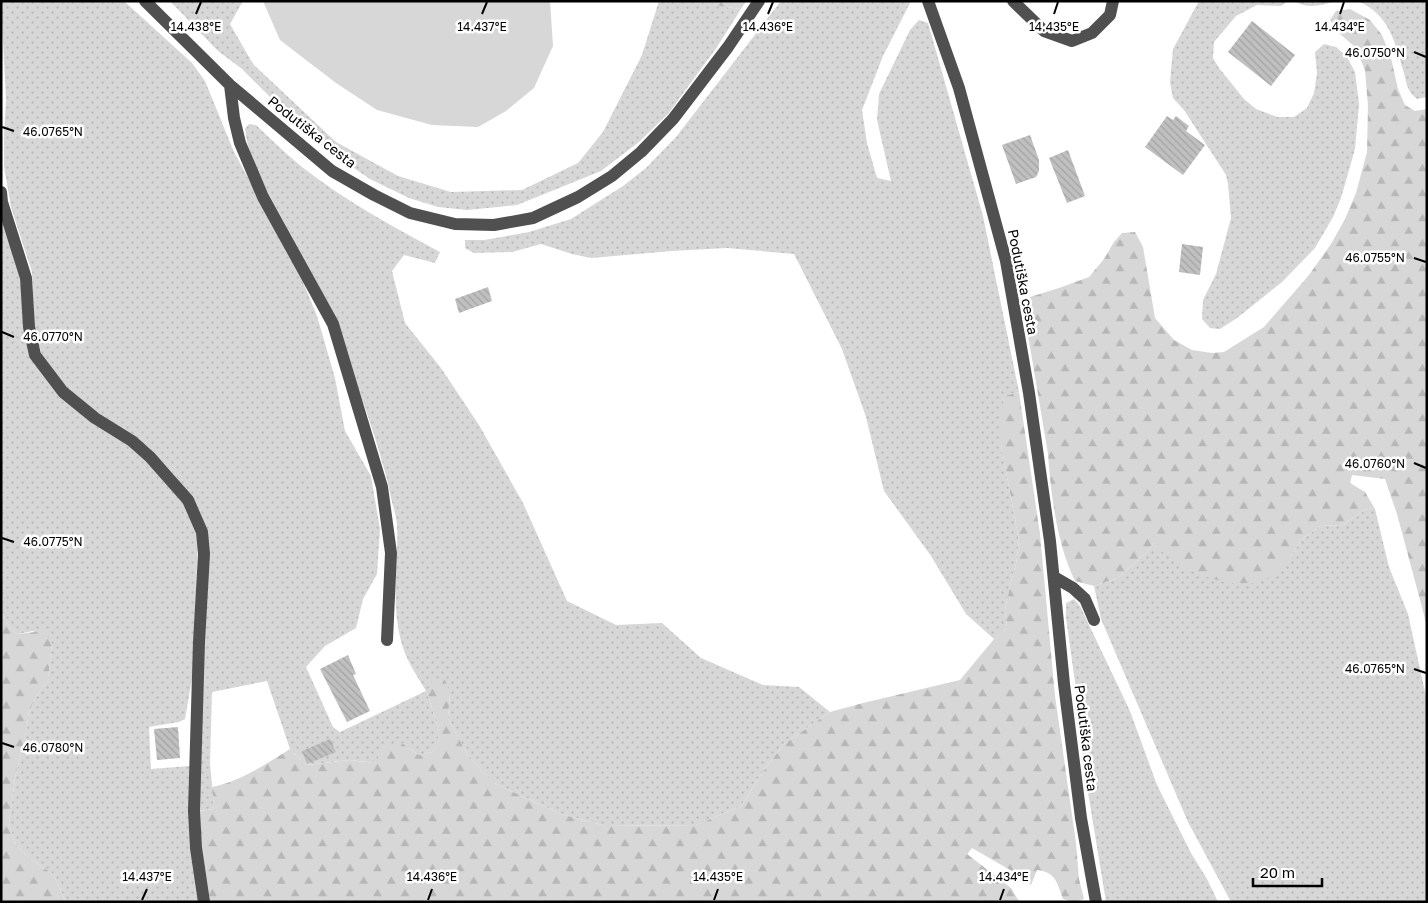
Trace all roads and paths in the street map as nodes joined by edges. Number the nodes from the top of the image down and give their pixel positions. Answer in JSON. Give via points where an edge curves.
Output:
{"nodes":[{"id":1,"x":145,"y":1,"type":"edge"},
{"id":2,"x":759,"y":1,"type":"edge"},
{"id":3,"x":928,"y":1,"type":"edge"},
{"id":4,"x":1013,"y":1,"type":"edge"},
{"id":5,"x":1114,"y":1,"type":"edge"},
{"id":6,"x":230,"y":85,"type":"junction"},
{"id":7,"x":1,"y":192,"type":"edge"},
{"id":8,"x":1054,"y":578,"type":"junction"},
{"id":9,"x":1094,"y":620,"type":"dead end"},
{"id":10,"x":387,"y":640,"type":"dead end"},
{"id":11,"x":204,"y":902,"type":"edge"},
{"id":12,"x":1096,"y":902,"type":"edge"}],
"edges":[{"from":1,"to":6,"type":"street","name":"Podutiška cesta"},
{"from":2,"to":6,"type":"street","name":"Podutiška cesta","via":[[673,119],[641,152],[612,176],[578,197],[533,218],[494,225],[455,224],[410,213],[374,196],[332,171]]},
{"from":3,"to":8,"type":"street","name":"Podutiška cesta","via":[[959,88],[1006,261]]},
{"from":4,"to":5,"type":"street","via":[[1044,32],[1072,40],[1092,33],[1110,15]]},
{"from":6,"to":10,"type":"street","via":[[240,143],[263,197],[333,324],[382,487],[391,553]]},
{"from":7,"to":11,"type":"street","via":[[26,278],[29,327],[35,354],[63,392],[150,457],[188,500],[202,532],[204,554],[194,811]]},
{"from":8,"to":9,"type":"street","via":[[1085,599]]},
{"from":8,"to":12,"type":"street","name":"Podutiška cesta","via":[[1081,818]]}]}
